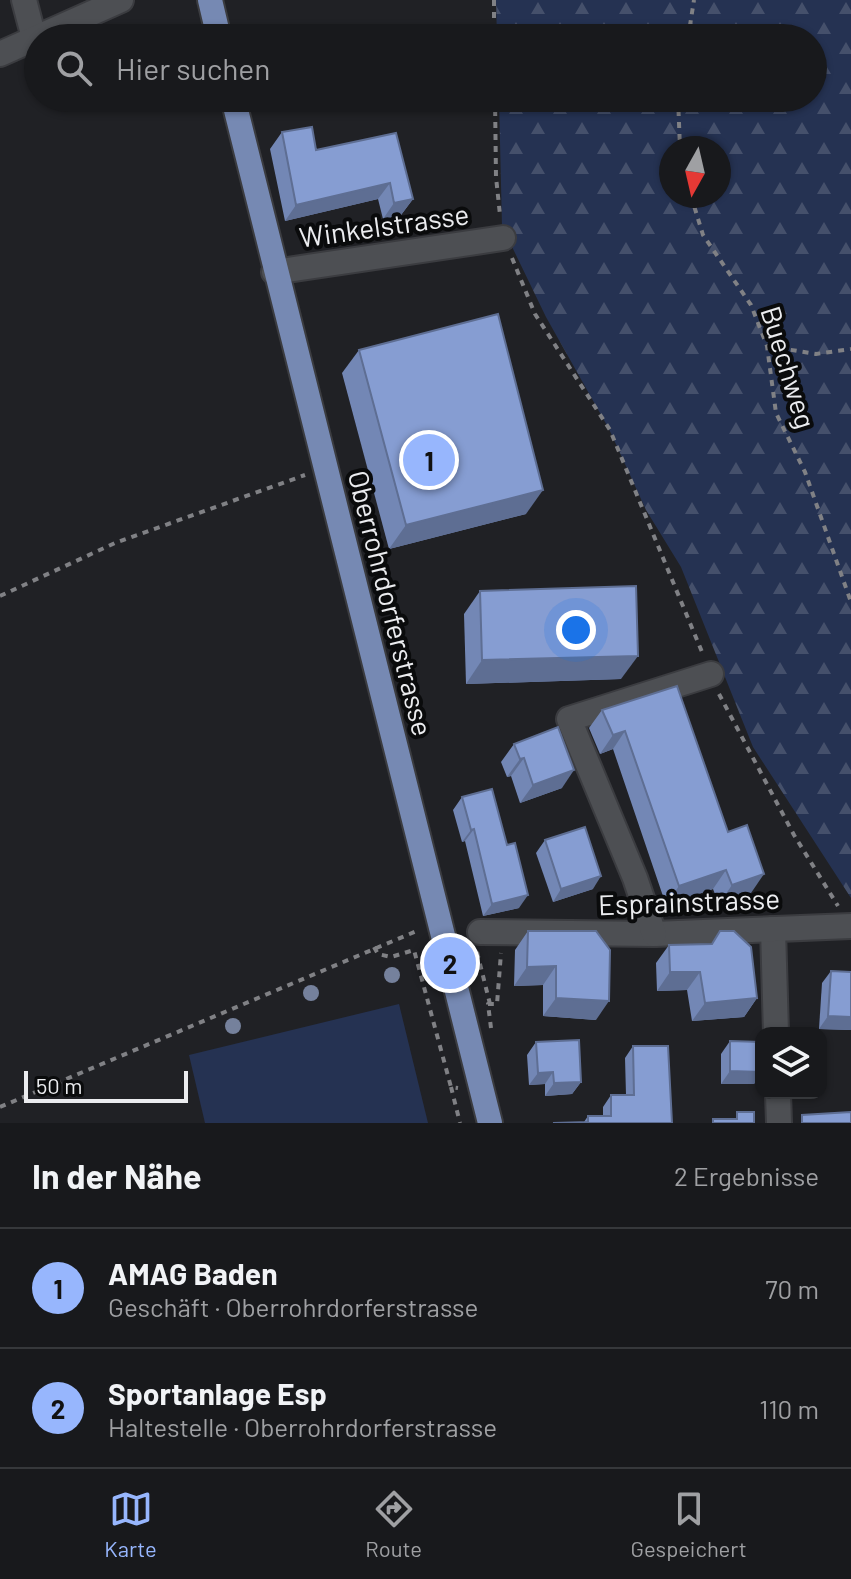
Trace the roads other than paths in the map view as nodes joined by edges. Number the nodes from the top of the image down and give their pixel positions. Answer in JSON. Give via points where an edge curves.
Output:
{"nodes":[{"id":1,"x":24,"y":0,"type":"edge"},
{"id":2,"x":121,"y":0,"type":"edge"},
{"id":3,"x":210,"y":0,"type":"edge"},
{"id":4,"x":30,"y":24,"type":"edge"},
{"id":5,"x":66,"y":24,"type":"edge"},
{"id":6,"x":216,"y":24,"type":"edge"},
{"id":7,"x":24,"y":43,"type":"edge"},
{"id":8,"x":0,"y":54,"type":"edge"},
{"id":9,"x":236,"y":112,"type":"edge"},
{"id":10,"x":503,"y":238,"type":"road end"},
{"id":11,"x":274,"y":272,"type":"junction"},
{"id":12,"x":711,"y":674,"type":"road end"},
{"id":13,"x":851,"y":926,"type":"edge"},
{"id":14,"x":773,"y":929,"type":"junction"},
{"id":15,"x":654,"y":934,"type":"junction"},
{"id":16,"x":486,"y":937,"type":"road end"},
{"id":17,"x":776,"y":1027,"type":"edge"},
{"id":18,"x":778,"y":1099,"type":"edge"},
{"id":19,"x":490,"y":1123,"type":"edge"},
{"id":20,"x":779,"y":1123,"type":"edge"}],
"edges":[{"from":1,"to":4,"type":"street"},
{"from":2,"to":5,"type":"street"},
{"from":3,"to":6,"type":"main road"},
{"from":7,"to":8,"type":"street"},
{"from":9,"to":11,"type":"main road","name":"Oberrohrdorferstrasse"},
{"from":10,"to":11,"type":"street","name":"Winkelstrasse"},
{"from":11,"to":19,"type":"main road","name":"Oberrohrdorferstrasse"},
{"from":12,"to":15,"type":"street","via":[[569,719]]},
{"from":13,"to":14,"type":"street","name":"Esprainstrasse"},
{"from":14,"to":15,"type":"street","name":"Esprainstrasse"},
{"from":14,"to":17,"type":"street"},
{"from":15,"to":16,"type":"street","name":"Esprainstrasse"},
{"from":18,"to":20,"type":"street"}]}
